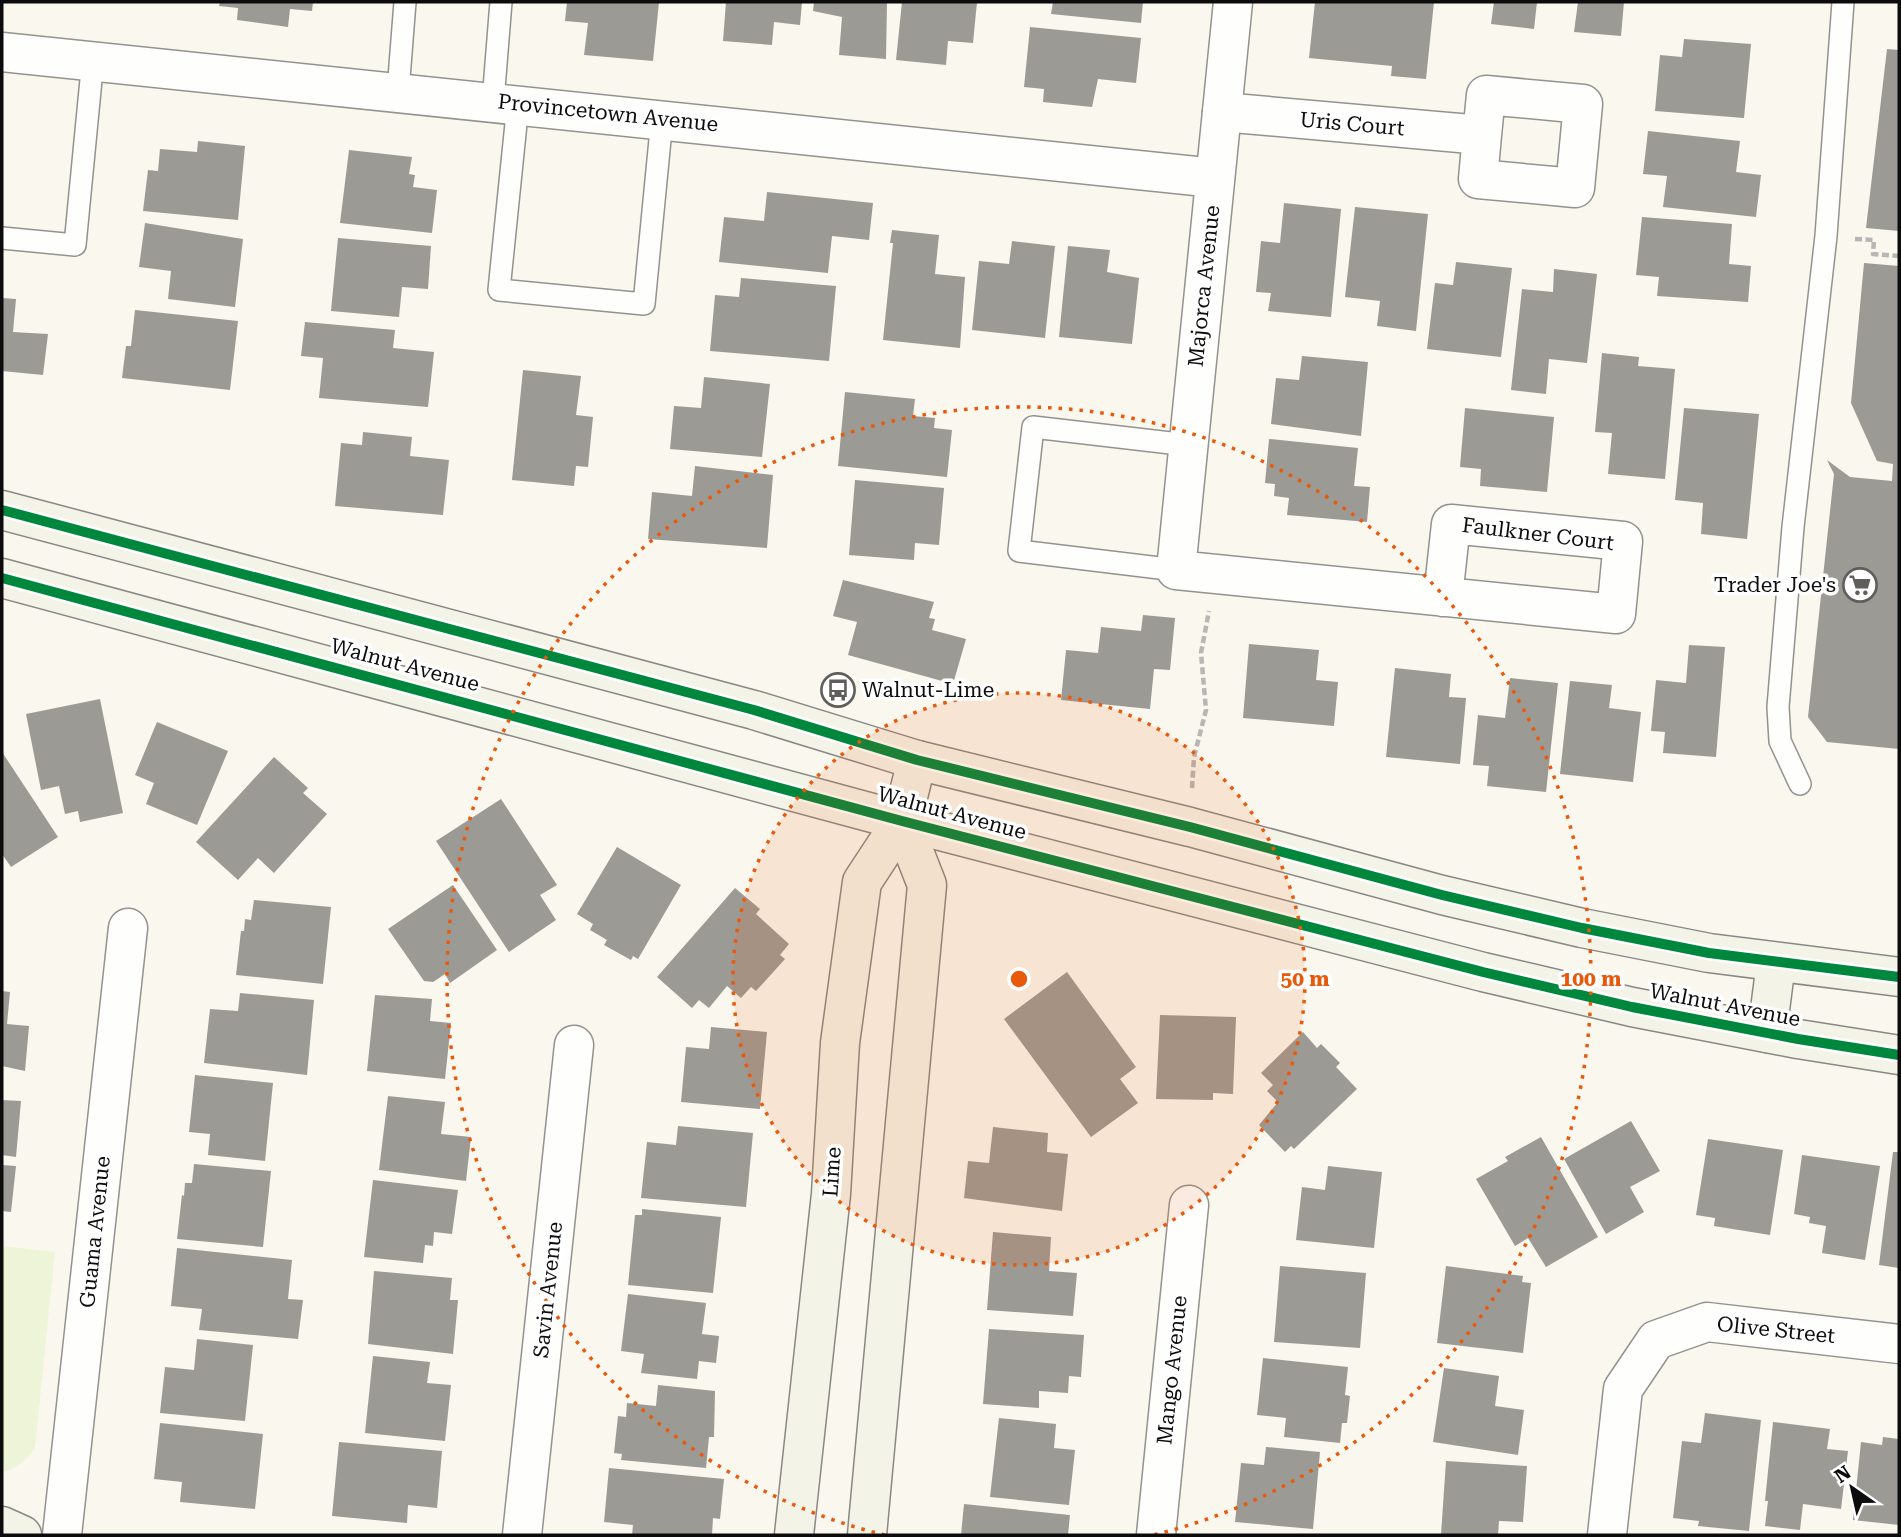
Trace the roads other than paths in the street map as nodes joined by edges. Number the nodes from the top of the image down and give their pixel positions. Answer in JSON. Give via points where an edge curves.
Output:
{"nodes":[{"id":1,"x":405,"y":2,"type":"edge"},
{"id":2,"x":501,"y":2,"type":"edge"},
{"id":3,"x":1233,"y":2,"type":"edge"},
{"id":4,"x":1843,"y":2,"type":"edge"},
{"id":5,"x":2,"y":52,"type":"edge"},
{"id":6,"x":93,"y":59,"type":"junction"},
{"id":7,"x":398,"y":91,"type":"junction"},
{"id":8,"x":505,"y":102,"type":"junction"},
{"id":9,"x":1222,"y":112,"type":"junction"},
{"id":10,"x":662,"y":119,"type":"junction"},
{"id":11,"x":1482,"y":135,"type":"dead end"},
{"id":12,"x":1215,"y":178,"type":"junction"},
{"id":13,"x":2,"y":239,"type":"edge"},
{"id":14,"x":1188,"y":445,"type":"junction"},
{"id":15,"x":2,"y":510,"type":"edge"},
{"id":16,"x":1176,"y":570,"type":"junction"},
{"id":17,"x":2,"y":578,"type":"edge"},
{"id":18,"x":1443,"y":597,"type":"junction"},
{"id":19,"x":917,"y":760,"type":"junction"},
{"id":20,"x":1800,"y":785,"type":"dead end"},
{"id":21,"x":902,"y":821,"type":"junction"},
{"id":22,"x":128,"y":928,"type":"dead end"},
{"id":23,"x":1776,"y":963,"type":"junction"},
{"id":24,"x":1899,"y":977,"type":"edge"},
{"id":25,"x":1766,"y":1033,"type":"junction"},
{"id":26,"x":574,"y":1045,"type":"dead end"},
{"id":27,"x":1899,"y":1055,"type":"edge"},
{"id":28,"x":1189,"y":1205,"type":"dead end"},
{"id":29,"x":1899,"y":1344,"type":"edge"},
{"id":30,"x":2,"y":1526,"type":"edge"},
{"id":31,"x":22,"y":1535,"type":"edge"},
{"id":32,"x":62,"y":1535,"type":"edge"},
{"id":33,"x":522,"y":1535,"type":"edge"},
{"id":34,"x":794,"y":1535,"type":"edge"},
{"id":35,"x":867,"y":1535,"type":"edge"},
{"id":36,"x":1156,"y":1535,"type":"edge"},
{"id":37,"x":1607,"y":1535,"type":"edge"}],
"edges":[{"from":1,"to":7,"type":"lane"},
{"from":2,"to":8,"type":"lane"},
{"from":3,"to":9,"type":"street","name":"Majorca Avenue"},
{"from":4,"to":20,"type":"lane","via":[[1826,236],[1778,706],[1780,741]]},
{"from":5,"to":6,"type":"street","name":"Provincetown Avenue"},
{"from":6,"to":7,"type":"street","name":"Provincetown Avenue"},
{"from":6,"to":13,"type":"lane","via":[[75,245]]},
{"from":7,"to":8,"type":"street","name":"Provincetown Avenue"},
{"from":8,"to":10,"type":"street","name":"Provincetown Avenue"},
{"from":8,"to":10,"type":"lane","via":[[499,290],[643,303]]},
{"from":9,"to":11,"type":"street","name":"Uris Court"},
{"from":9,"to":12,"type":"street","name":"Majorca Avenue"},
{"from":10,"to":12,"type":"street","name":"Provincetown Avenue"},
{"from":12,"to":14,"type":"street","name":"Majorca Avenue"},
{"from":14,"to":16,"type":"street","name":"Majorca Avenue"},
{"from":14,"to":16,"type":"lane","via":[[1032,427],[1019,551]]},
{"from":15,"to":19,"type":"main road","name":"Walnut Avenue","via":[[754,710]]},
{"from":16,"to":18,"type":"street","name":"Faulkner Court"},
{"from":17,"to":21,"type":"main road","name":"Walnut Avenue"},
{"from":18,"to":18,"type":"street","name":"Faulkner Court","via":[[1616,614],[1623,541],[1451,524]]},
{"from":19,"to":21,"type":"main road","name":"Lime"},
{"from":19,"to":23,"type":"main road","name":"Walnut Avenue","via":[[1429,892],[1582,928]]},
{"from":21,"to":25,"type":"main road","name":"Walnut Avenue","via":[[1549,989]]},
{"from":21,"to":34,"type":"main road","name":"Lime","via":[[862,882],[840,1043],[831,1194]]},
{"from":21,"to":35,"type":"main road","via":[[927,885]]},
{"from":22,"to":32,"type":"street","name":"Guama Avenue"},
{"from":23,"to":24,"type":"main road","name":"Walnut Avenue"},
{"from":23,"to":25,"type":"main road"},
{"from":25,"to":27,"type":"main road","name":"Walnut Avenue"},
{"from":26,"to":33,"type":"street","name":"Savin Avenue"},
{"from":28,"to":36,"type":"street","name":"Mango Avenue"},
{"from":29,"to":37,"type":"street","name":"Olive Street","via":[[1707,1322],[1656,1340],[1623,1389]]},
{"from":30,"to":31,"type":"main road"}]}
